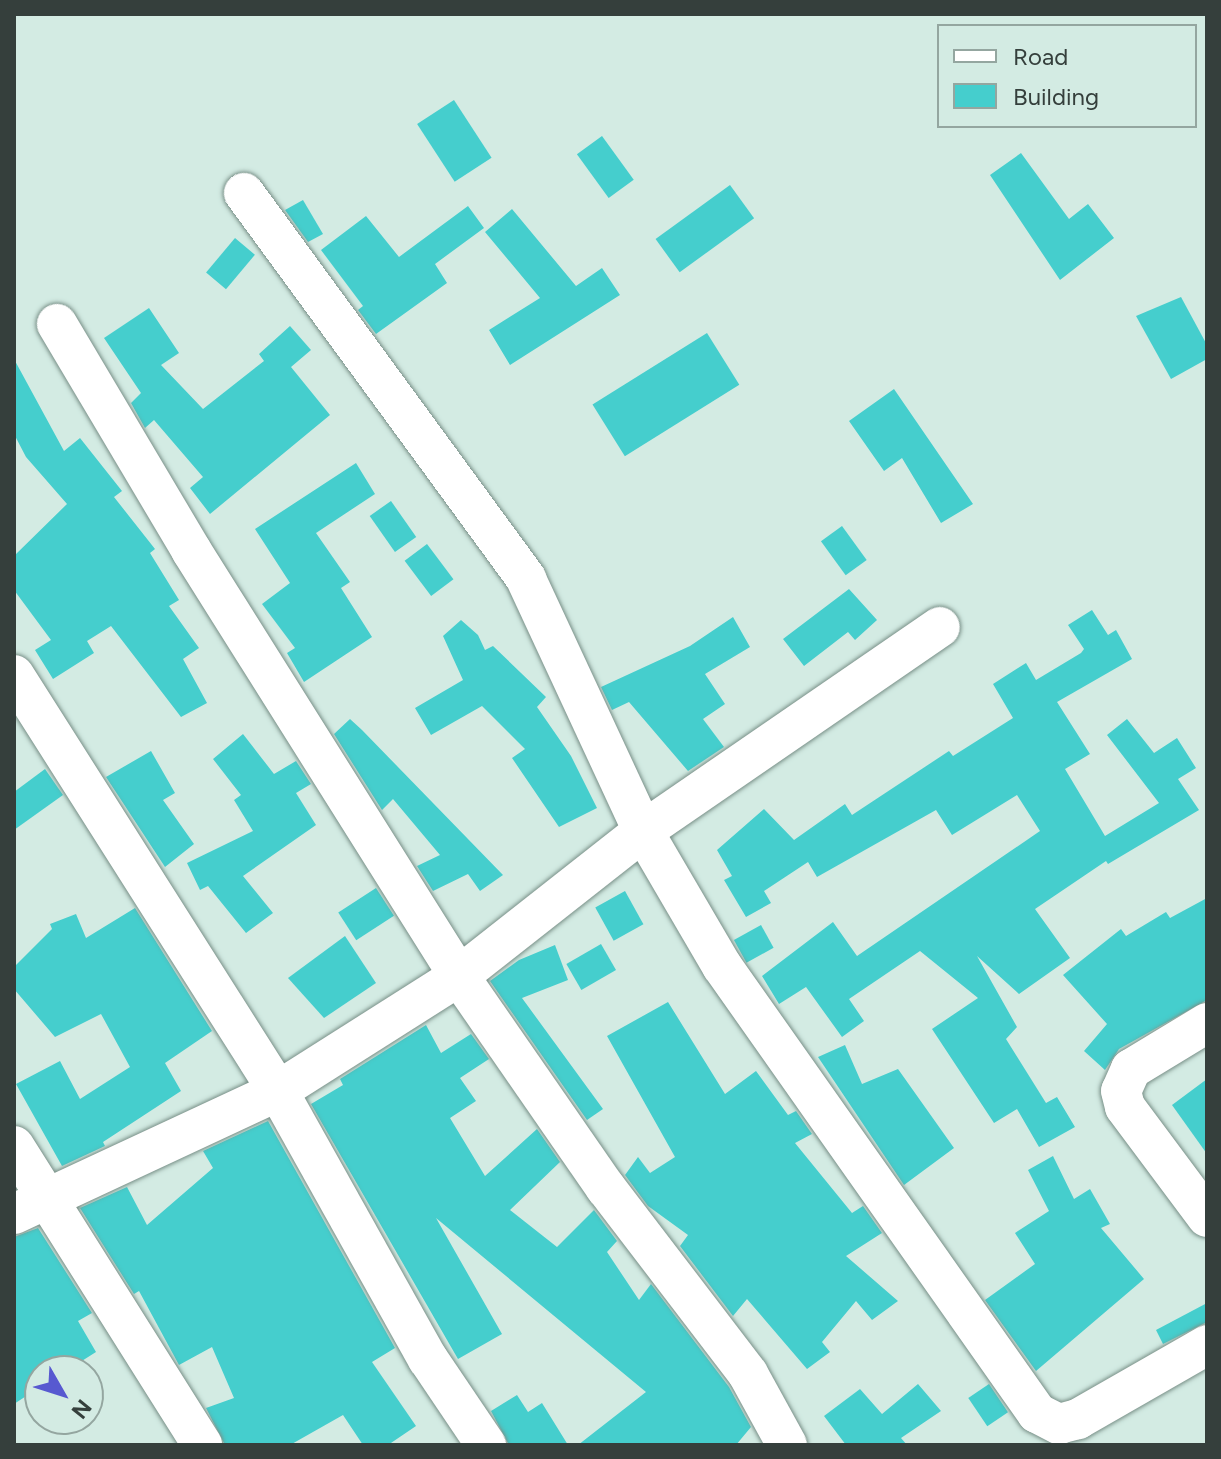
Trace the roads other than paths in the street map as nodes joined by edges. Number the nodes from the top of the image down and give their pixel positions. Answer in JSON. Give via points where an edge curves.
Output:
{"nodes":[{"id":1,"x":244,"y":193,"type":"dead end"},
{"id":2,"x":57,"y":324,"type":"dead end"},
{"id":3,"x":940,"y":627,"type":"dead end"},
{"id":4,"x":14,"y":675,"type":"edge"},
{"id":5,"x":643,"y":831,"type":"junction"},
{"id":6,"x":459,"y":976,"type":"junction"},
{"id":7,"x":1207,"y":1023,"type":"edge"},
{"id":8,"x":278,"y":1091,"type":"junction"},
{"id":9,"x":14,"y":1146,"type":"edge"},
{"id":10,"x":29,"y":1206,"type":"edge"},
{"id":11,"x":1207,"y":1217,"type":"edge"},
{"id":12,"x":1207,"y":1345,"type":"edge"},
{"id":13,"x":202,"y":1445,"type":"edge"},
{"id":14,"x":486,"y":1445,"type":"edge"},
{"id":15,"x":787,"y":1445,"type":"edge"}],
"edges":[{"from":1,"to":5,"type":"street","via":[[526,579]]},
{"from":2,"to":6,"type":"street","via":[[191,550]]},
{"from":3,"to":5,"type":"street"},
{"from":4,"to":8,"type":"street"},
{"from":5,"to":6,"type":"street"},
{"from":5,"to":12,"type":"street","via":[[770,1038],[1037,1413],[1059,1424],[1078,1419]]},
{"from":6,"to":8,"type":"street"},
{"from":6,"to":15,"type":"street","via":[[606,1188],[748,1374]]},
{"from":7,"to":11,"type":"street","via":[[1131,1069],[1121,1091],[1125,1107]]},
{"from":8,"to":10,"type":"street"},
{"from":8,"to":14,"type":"street","via":[[428,1359]]},
{"from":9,"to":10,"type":"street"},
{"from":10,"to":13,"type":"street"}]}
